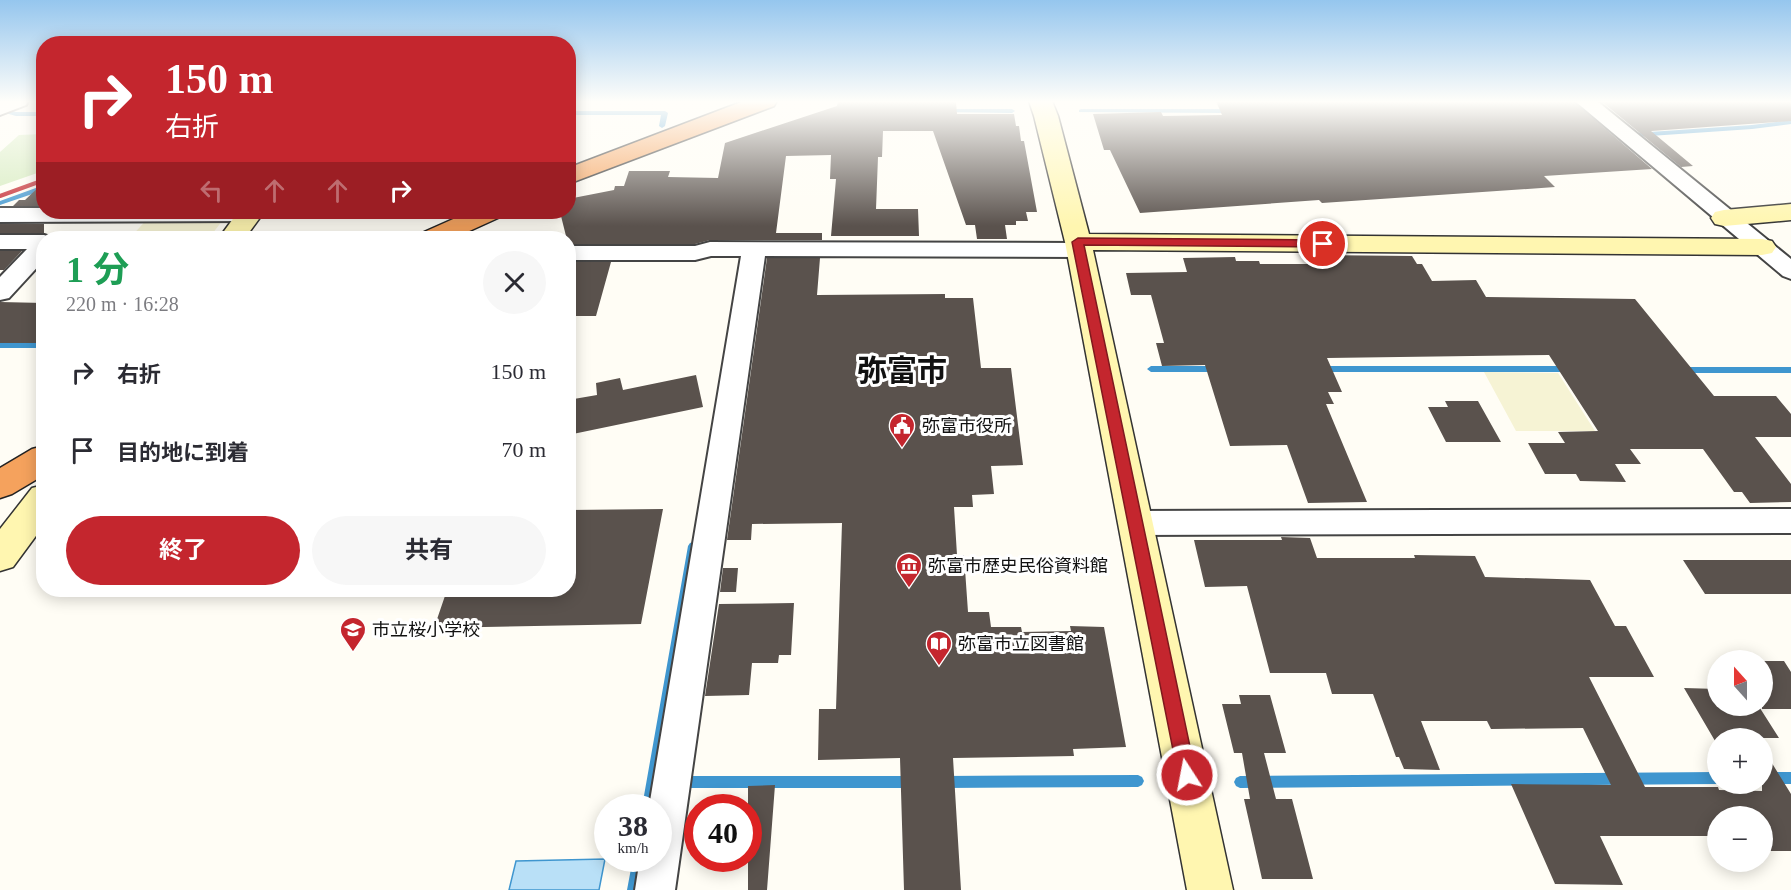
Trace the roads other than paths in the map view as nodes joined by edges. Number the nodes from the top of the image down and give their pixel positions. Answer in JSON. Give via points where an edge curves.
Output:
{"nodes":[{"id":1,"x":658,"y":143,"type":"edge"},
{"id":2,"x":1053,"y":143,"type":"edge"},
{"id":3,"x":1634,"y":143,"type":"edge"},
{"id":4,"x":576,"y":174,"type":"edge"},
{"id":5,"x":1791,"y":212,"type":"edge"},
{"id":6,"x":0,"y":214,"type":"edge"},
{"id":7,"x":36,"y":214,"type":"edge"},
{"id":8,"x":1724,"y":218,"type":"junction"},
{"id":9,"x":245,"y":219,"type":"edge"},
{"id":10,"x":474,"y":219,"type":"edge"},
{"id":11,"x":236,"y":231,"type":"edge"},
{"id":12,"x":448,"y":231,"type":"edge"},
{"id":13,"x":0,"y":242,"type":"edge"},
{"id":14,"x":36,"y":244,"type":"edge"},
{"id":15,"x":1079,"y":246,"type":"junction"},
{"id":16,"x":1762,"y":248,"type":"junction"},
{"id":17,"x":754,"y":250,"type":"junction"},
{"id":18,"x":36,"y":253,"type":"edge"},
{"id":19,"x":576,"y":253,"type":"edge"},
{"id":20,"x":1791,"y":271,"type":"edge"},
{"id":21,"x":0,"y":292,"type":"edge"},
{"id":22,"x":36,"y":463,"type":"edge"},
{"id":23,"x":0,"y":485,"type":"edge"},
{"id":24,"x":36,"y":509,"type":"edge"},
{"id":25,"x":1791,"y":521,"type":"edge"},
{"id":26,"x":1135,"y":523,"type":"junction"},
{"id":27,"x":0,"y":556,"type":"edge"},
{"id":28,"x":655,"y":890,"type":"edge"},
{"id":29,"x":1210,"y":890,"type":"edge"}],
"edges":[{"from":1,"to":4,"type":"highway"},
{"from":2,"to":15,"type":"street"},
{"from":3,"to":8,"type":"street"},
{"from":5,"to":8,"type":"street"},
{"from":6,"to":7,"type":"street"},
{"from":8,"to":16,"type":"street"},
{"from":9,"to":11,"type":"street"},
{"from":10,"to":12,"type":"highway"},
{"from":13,"to":14,"type":"street"},
{"from":15,"to":16,"type":"street"},
{"from":15,"to":17,"type":"street"},
{"from":15,"to":26,"type":"street"},
{"from":16,"to":20,"type":"street"},
{"from":17,"to":19,"type":"street"},
{"from":17,"to":28,"type":"street"},
{"from":18,"to":21,"type":"street"},
{"from":22,"to":23,"type":"highway"},
{"from":24,"to":27,"type":"street"},
{"from":25,"to":26,"type":"street"},
{"from":26,"to":29,"type":"street"}]}
